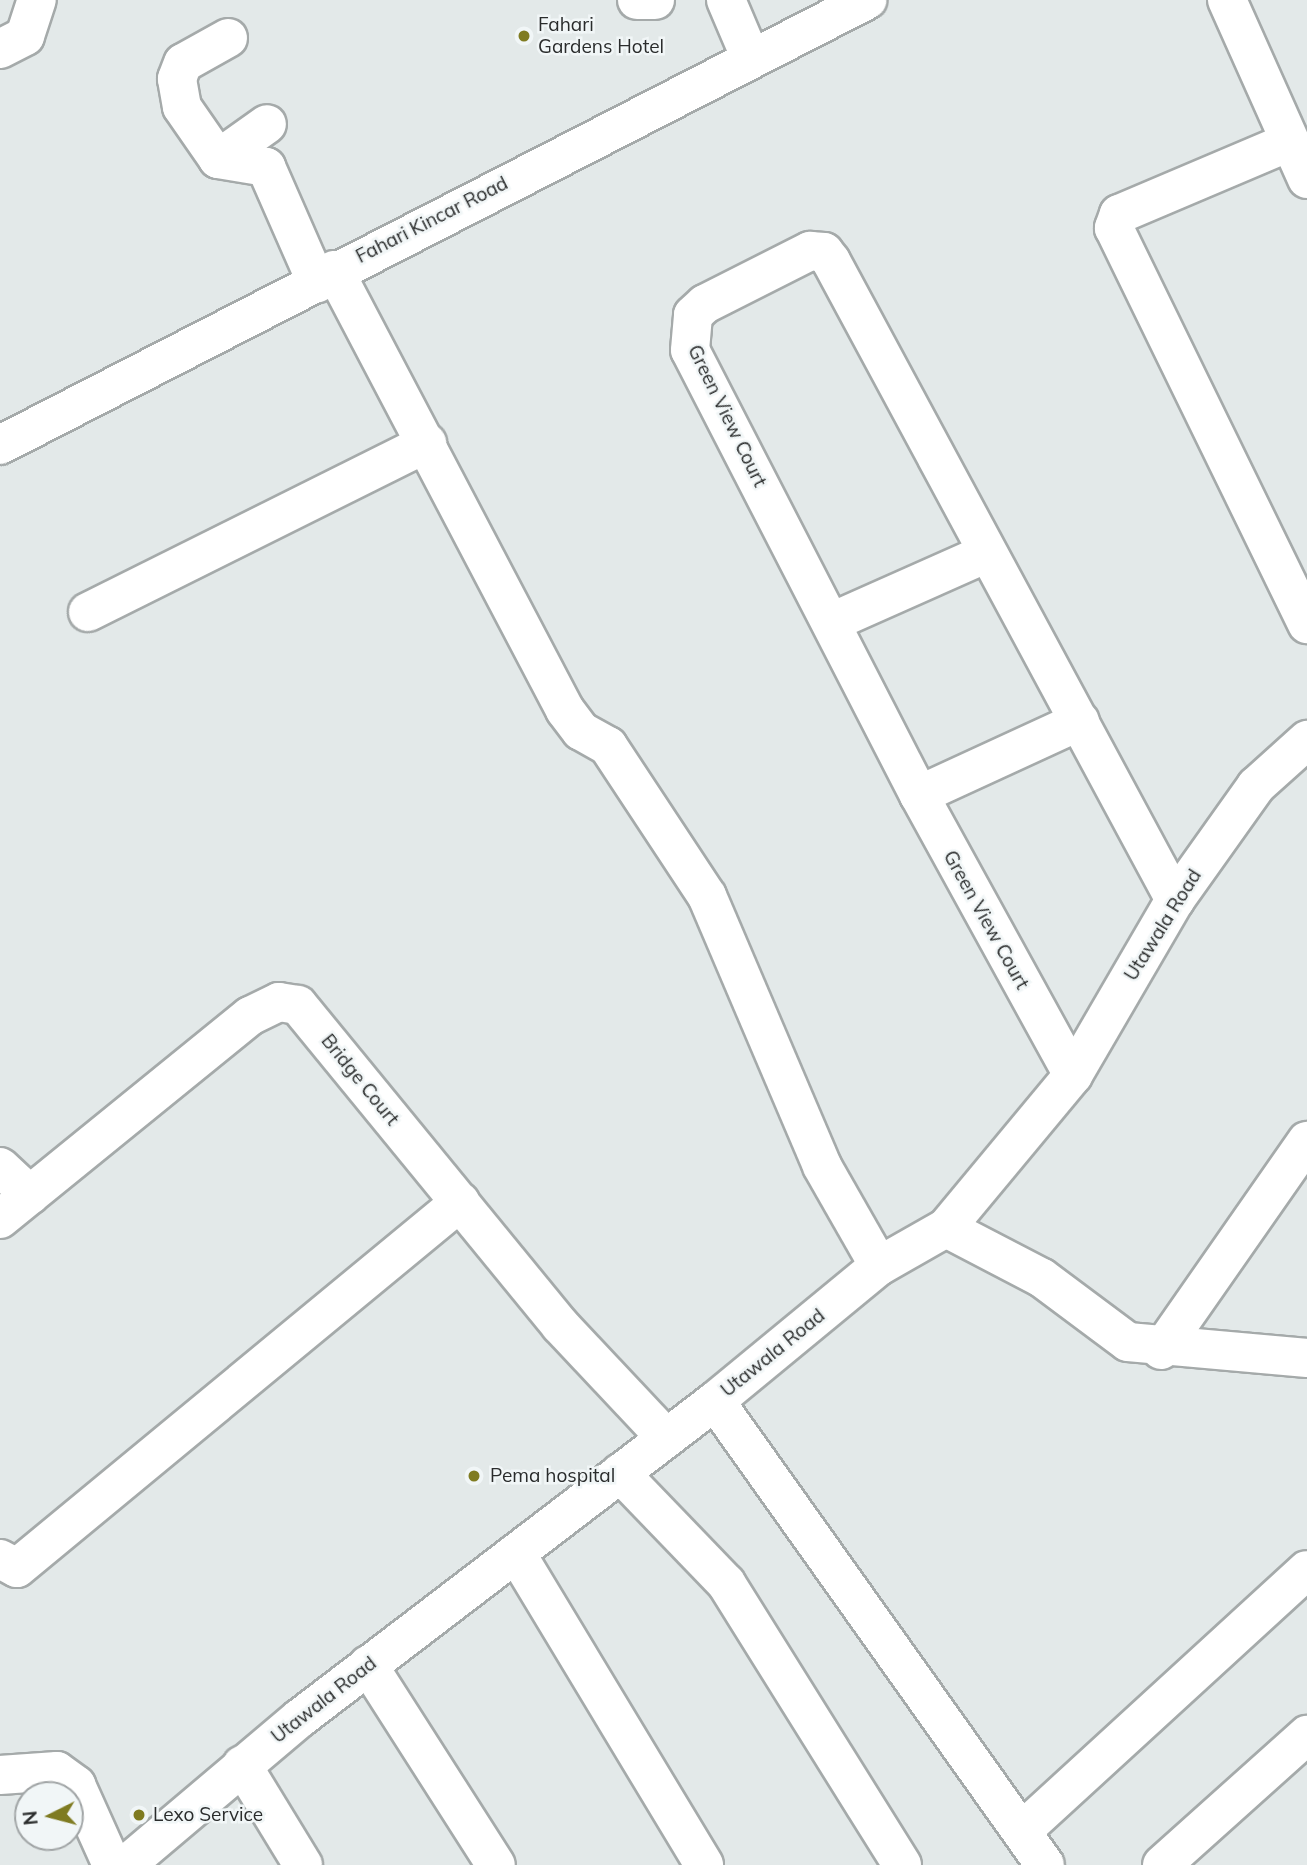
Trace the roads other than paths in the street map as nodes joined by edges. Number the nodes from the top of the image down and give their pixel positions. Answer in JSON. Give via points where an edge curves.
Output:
{"nodes":[{"id":1,"x":37,"y":0,"type":"edge"},
{"id":2,"x":637,"y":0,"type":"edge"},
{"id":3,"x":656,"y":0,"type":"edge"},
{"id":4,"x":726,"y":0,"type":"edge"},
{"id":5,"x":867,"y":0,"type":"edge"},
{"id":6,"x":1227,"y":0,"type":"edge"},
{"id":7,"x":228,"y":38,"type":"dead end"},
{"id":8,"x":0,"y":49,"type":"edge"},
{"id":9,"x":751,"y":59,"type":"junction"},
{"id":10,"x":267,"y":124,"type":"dead end"},
{"id":11,"x":1289,"y":142,"type":"junction"},
{"id":12,"x":218,"y":159,"type":"junction"},
{"id":13,"x":1307,"y":179,"type":"edge"},
{"id":14,"x":326,"y":276,"type":"junction"},
{"id":15,"x":427,"y":443,"type":"junction"},
{"id":16,"x":0,"y":445,"type":"edge"},
{"id":17,"x":985,"y":554,"type":"junction"},
{"id":18,"x":88,"y":612,"type":"dead end"},
{"id":19,"x":832,"y":622,"type":"junction"},
{"id":20,"x":1307,"y":624,"type":"edge"},
{"id":21,"x":1080,"y":721,"type":"junction"},
{"id":22,"x":1307,"y":740,"type":"edge"},
{"id":23,"x":919,"y":795,"type":"junction"},
{"id":24,"x":1175,"y":900,"type":"junction"},
{"id":25,"x":1073,"y":1075,"type":"junction"},
{"id":26,"x":1307,"y":1141,"type":"edge"},
{"id":27,"x":0,"y":1167,"type":"edge"},
{"id":28,"x":30,"y":1195,"type":"junction"},
{"id":29,"x":460,"y":1202,"type":"junction"},
{"id":30,"x":0,"y":1219,"type":"edge"},
{"id":31,"x":946,"y":1228,"type":"junction"},
{"id":32,"x":879,"y":1266,"type":"junction"},
{"id":33,"x":1161,"y":1350,"type":"junction"},
{"id":34,"x":1307,"y":1358,"type":"edge"},
{"id":35,"x":715,"y":1401,"type":"junction"},
{"id":36,"x":666,"y":1438,"type":"junction"},
{"id":37,"x":620,"y":1472,"type":"junction"},
{"id":38,"x":516,"y":1553,"type":"junction"},
{"id":39,"x":0,"y":1559,"type":"edge"},
{"id":40,"x":1307,"y":1570,"type":"edge"},
{"id":41,"x":368,"y":1665,"type":"junction"},
{"id":42,"x":1307,"y":1735,"type":"edge"},
{"id":43,"x":242,"y":1765,"type":"junction"},
{"id":44,"x":0,"y":1775,"type":"edge"},
{"id":45,"x":1022,"y":1831,"type":"junction"},
{"id":46,"x":120,"y":1862,"type":"edge"},
{"id":47,"x":303,"y":1865,"type":"edge"},
{"id":48,"x":496,"y":1865,"type":"edge"},
{"id":49,"x":704,"y":1865,"type":"edge"},
{"id":50,"x":902,"y":1865,"type":"edge"},
{"id":51,"x":1045,"y":1865,"type":"edge"},
{"id":52,"x":1162,"y":1865,"type":"edge"}],
"edges":[{"from":1,"to":8,"type":"street","via":[[25,36]]},
{"from":2,"to":3,"type":"street"},
{"from":4,"to":9,"type":"street"},
{"from":5,"to":9,"type":"street","name":"Fahari Kincar Road"},
{"from":6,"to":11,"type":"street"},
{"from":7,"to":12,"type":"street","via":[[183,63],[177,79],[182,107]]},
{"from":9,"to":14,"type":"street","name":"Fahari Kincar Road"},
{"from":10,"to":12,"type":"street"},
{"from":11,"to":13,"type":"street"},
{"from":11,"to":20,"type":"street","via":[[1119,214],[1114,228]]},
{"from":12,"to":14,"type":"street","via":[[266,167]]},
{"from":14,"to":15,"type":"street"},
{"from":14,"to":16,"type":"street","name":"Fahari Kincar Road"},
{"from":15,"to":18,"type":"street"},
{"from":15,"to":32,"type":"street","via":[[565,710],[581,731],[608,746],[707,896],[822,1166]]},
{"from":17,"to":19,"type":"street"},
{"from":17,"to":19,"type":"street","name":"Green View Court","via":[[831,261],[824,252],[810,251],[705,304],[693,315],[688,332],[690,350]]},
{"from":17,"to":21,"type":"street","name":"Green View Court"},
{"from":19,"to":23,"type":"street","name":"Green View Court"},
{"from":21,"to":23,"type":"street"},
{"from":21,"to":24,"type":"street","name":"Green View Court"},
{"from":22,"to":24,"type":"street","name":"Utawala Road","via":[[1256,786]]},
{"from":23,"to":25,"type":"street","name":"Green View Court"},
{"from":24,"to":25,"type":"street","name":"Utawala Road"},
{"from":25,"to":31,"type":"street","name":"Utawala Road"},
{"from":26,"to":33,"type":"street"},
{"from":27,"to":28,"type":"street"},
{"from":28,"to":29,"type":"street","name":"Bridge Court","via":[[250,1016],[279,1002],[298,1005]]},
{"from":28,"to":30,"type":"street","name":"Bridge Court"},
{"from":29,"to":36,"type":"street","name":"Bridge Court","via":[[560,1325]]},
{"from":29,"to":39,"type":"street","via":[[17,1568]]},
{"from":31,"to":32,"type":"street","name":"Utawala Road"},
{"from":31,"to":33,"type":"street","via":[[1042,1278],[1128,1342]]},
{"from":32,"to":35,"type":"street","name":"Utawala Road"},
{"from":33,"to":34,"type":"street"},
{"from":35,"to":36,"type":"street","name":"Utawala Road"},
{"from":35,"to":45,"type":"street"},
{"from":36,"to":37,"type":"street","name":"Utawala Road"},
{"from":37,"to":38,"type":"street","name":"Utawala Road"},
{"from":37,"to":50,"type":"street","via":[[726,1583]]},
{"from":38,"to":41,"type":"street","name":"Utawala Road"},
{"from":38,"to":49,"type":"street"},
{"from":40,"to":45,"type":"street"},
{"from":41,"to":43,"type":"street","name":"Utawala Road"},
{"from":41,"to":48,"type":"street"},
{"from":42,"to":52,"type":"street"},
{"from":43,"to":46,"type":"street","name":"Utawala Road"},
{"from":43,"to":47,"type":"street"},
{"from":44,"to":46,"type":"street","via":[[57,1771],[76,1785]]},
{"from":45,"to":51,"type":"street"}]}
